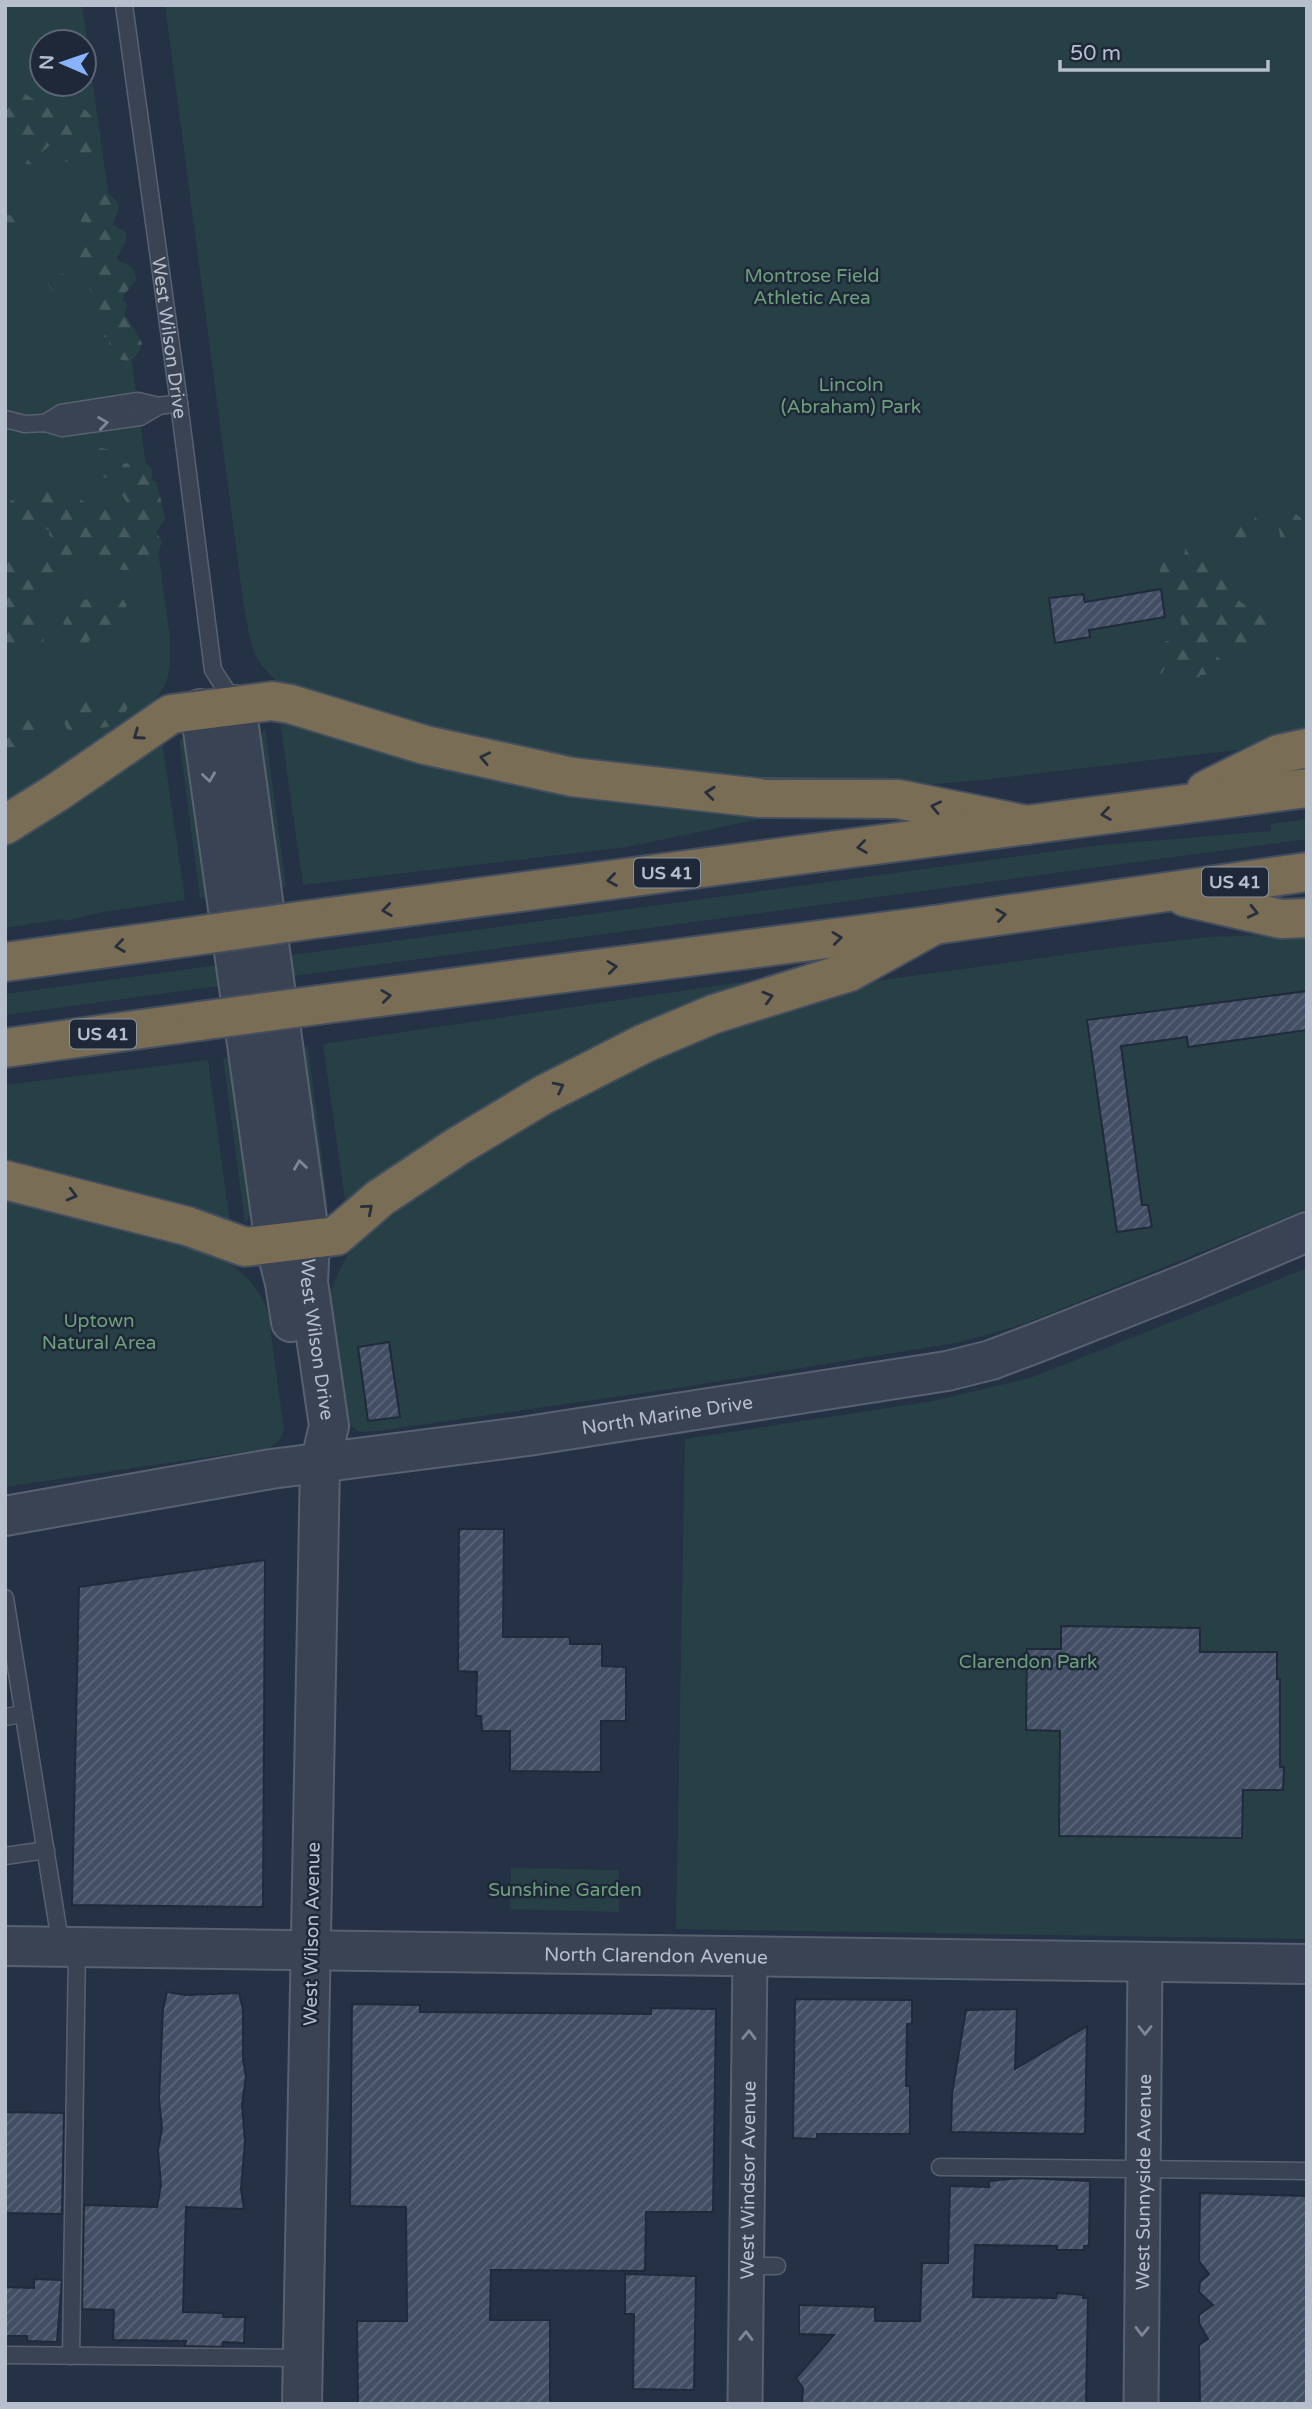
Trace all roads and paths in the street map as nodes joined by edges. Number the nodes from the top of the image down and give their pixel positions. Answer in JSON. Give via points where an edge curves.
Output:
{"nodes":[{"id":1,"x":124,"y":5,"type":"edge"},
{"id":2,"x":179,"y":402,"type":"junction"},
{"id":3,"x":5,"y":419,"type":"edge"},
{"id":4,"x":214,"y":670,"type":"junction"},
{"id":5,"x":218,"y":707,"type":"junction"},
{"id":6,"x":1307,"y":748,"type":"edge"},
{"id":7,"x":1307,"y":788,"type":"edge"},
{"id":8,"x":1174,"y":805,"type":"junction"},
{"id":9,"x":5,"y":825,"type":"edge"},
{"id":10,"x":1027,"y":825,"type":"junction"},
{"id":11,"x":1307,"y":872,"type":"edge"},
{"id":12,"x":1163,"y":891,"type":"junction"},
{"id":13,"x":1307,"y":918,"type":"edge"},
{"id":14,"x":934,"y":925,"type":"junction"},
{"id":15,"x":5,"y":962,"type":"edge"},
{"id":16,"x":5,"y":1048,"type":"edge"},
{"id":17,"x":5,"y":1180,"type":"edge"},
{"id":18,"x":1307,"y":1232,"type":"edge"},
{"id":19,"x":292,"y":1242,"type":"junction"},
{"id":20,"x":320,"y":1464,"type":"junction"},
{"id":21,"x":5,"y":1516,"type":"edge"},
{"id":22,"x":5,"y":1598,"type":"edge"},
{"id":23,"x":23,"y":1714,"type":"junction"},
{"id":24,"x":5,"y":1717,"type":"edge"},
{"id":25,"x":46,"y":1850,"type":"junction"},
{"id":26,"x":5,"y":1856,"type":"edge"},
{"id":27,"x":5,"y":1947,"type":"edge"},
{"id":28,"x":69,"y":1947,"type":"junction"},
{"id":29,"x":311,"y":1950,"type":"junction"},
{"id":30,"x":750,"y":1956,"type":"junction"},
{"id":31,"x":1145,"y":1962,"type":"junction"},
{"id":32,"x":1307,"y":1964,"type":"edge"},
{"id":33,"x":940,"y":2167,"type":"dead end"},
{"id":34,"x":1143,"y":2168,"type":"junction"},
{"id":35,"x":1307,"y":2171,"type":"edge"},
{"id":36,"x":5,"y":2355,"type":"edge"},
{"id":37,"x":71,"y":2356,"type":"junction"},
{"id":38,"x":303,"y":2358,"type":"junction"},
{"id":39,"x":302,"y":2404,"type":"edge"},
{"id":40,"x":745,"y":2404,"type":"edge"},
{"id":41,"x":1141,"y":2404,"type":"edge"}],
"edges":[{"from":1,"to":2,"type":"lane","name":"West Wilson Drive"},
{"from":2,"to":3,"type":"lane","via":[[159,406],[138,401],[61,413],[45,423]]},
{"from":2,"to":4,"type":"lane","name":"West Wilson Drive"},
{"from":4,"to":5,"type":"lane","name":"West Wilson Drive"},
{"from":4,"to":5,"type":"lane","name":"West Wilson Drive"},
{"from":5,"to":9,"type":"highway","one_way":true,"via":[[163,718]]},
{"from":10,"to":5,"type":"highway","one_way":true,"via":[[898,799],[760,798],[572,777],[425,745],[289,704],[272,701]]},
{"from":5,"to":19,"type":"street","name":"West Wilson Drive"},
{"from":6,"to":8,"type":"highway","via":[[1279,754]]},
{"from":7,"to":8,"type":"highway","number":"US 41"},
{"from":8,"to":10,"type":"highway","number":"US 41","one_way":true},
{"from":10,"to":15,"type":"highway","number":"US 41","one_way":true,"bridge":true},
{"from":11,"to":12,"type":"highway","number":"US 41"},
{"from":12,"to":13,"type":"highway","one_way":true,"via":[[1281,919]]},
{"from":14,"to":12,"type":"highway","number":"US 41","one_way":true},
{"from":16,"to":14,"type":"highway","number":"US 41","one_way":true,"bridge":true},
{"from":19,"to":14,"type":"highway","one_way":true,"via":[[336,1236],[380,1198],[458,1146],[543,1095],[645,1043],[714,1014],[849,972]]},
{"from":17,"to":19,"type":"highway","one_way":true,"via":[[187,1226],[245,1247]]},
{"from":18,"to":20,"type":"street","name":"North Marine Drive","via":[[969,1366]]},
{"from":19,"to":20,"type":"street","name":"West Wilson Drive","via":[[285,1283],[305,1429]]},
{"from":20,"to":21,"type":"street","name":"North Marine Drive"},
{"from":20,"to":29,"type":"street","name":"West Wilson Avenue"},
{"from":22,"to":23,"type":"lane"},
{"from":23,"to":24,"type":"lane"},
{"from":23,"to":25,"type":"lane"},
{"from":25,"to":26,"type":"lane"},
{"from":25,"to":28,"type":"lane"},
{"from":27,"to":28,"type":"street","name":"North Clarendon Avenue"},
{"from":28,"to":29,"type":"street","name":"North Clarendon Avenue"},
{"from":28,"to":37,"type":"lane"},
{"from":29,"to":30,"type":"street","name":"North Clarendon Avenue"},
{"from":29,"to":38,"type":"street","name":"West Wilson Avenue"},
{"from":30,"to":31,"type":"street","name":"North Clarendon Avenue"},
{"from":40,"to":30,"type":"street","name":"West Windsor Avenue","one_way":true,"via":[[762,2266]]},
{"from":31,"to":32,"type":"street","name":"North Clarendon Avenue"},
{"from":31,"to":34,"type":"street","name":"West Sunnyside Avenue","one_way":true},
{"from":33,"to":34,"type":"lane"},
{"from":34,"to":35,"type":"lane"},
{"from":34,"to":41,"type":"street","name":"West Sunnyside Avenue","one_way":true},
{"from":36,"to":37,"type":"lane"},
{"from":37,"to":38,"type":"lane"},
{"from":38,"to":39,"type":"street","name":"West Wilson Avenue"}]}
